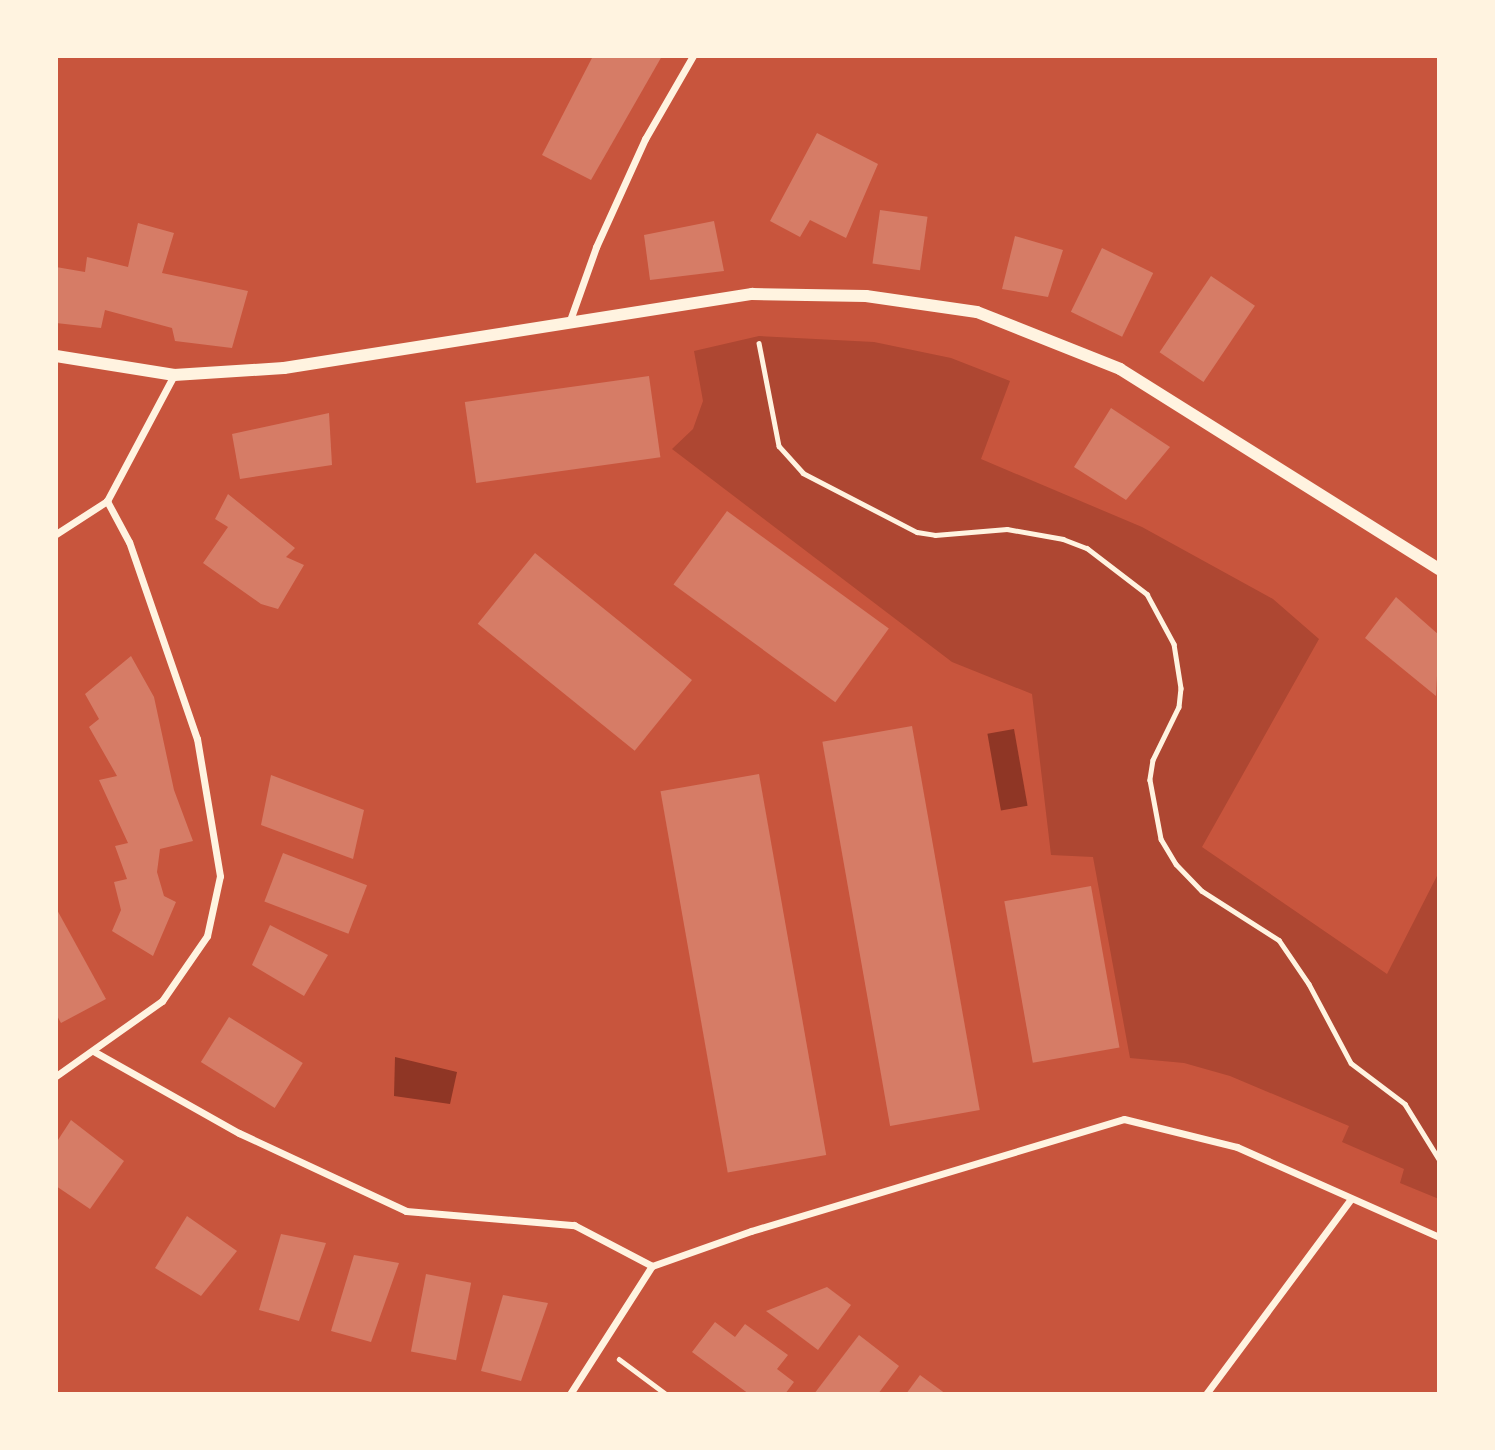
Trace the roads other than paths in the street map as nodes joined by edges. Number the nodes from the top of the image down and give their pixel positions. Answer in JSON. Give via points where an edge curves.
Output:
{"nodes":[{"id":1,"x":693,"y":56,"type":"edge"},
{"id":2,"x":569,"y":323,"type":"junction"},
{"id":3,"x":56,"y":356,"type":"edge"},
{"id":4,"x":174,"y":375,"type":"junction"},
{"id":5,"x":107,"y":501,"type":"junction"},
{"id":6,"x":56,"y":534,"type":"edge"},
{"id":7,"x":1439,"y":569,"type":"edge"},
{"id":8,"x":94,"y":1052,"type":"junction"},
{"id":9,"x":56,"y":1076,"type":"edge"},
{"id":10,"x":1351,"y":1199,"type":"junction"},
{"id":11,"x":1439,"y":1237,"type":"edge"},
{"id":12,"x":652,"y":1266,"type":"junction"},
{"id":13,"x":570,"y":1394,"type":"edge"},
{"id":14,"x":1206,"y":1394,"type":"edge"}],
"edges":[{"from":1,"to":2,"type":"street","via":[[645,139],[596,247]]},
{"from":2,"to":4,"type":"street","via":[[285,368]]},
{"from":2,"to":7,"type":"street","via":[[752,294],[866,296],[977,312],[1120,369]]},
{"from":3,"to":4,"type":"street"},
{"from":4,"to":5,"type":"street"},
{"from":5,"to":6,"type":"street"},
{"from":5,"to":8,"type":"street","via":[[129,542],[197,739],[220,876],[207,936],[162,1001]]},
{"from":8,"to":9,"type":"street"},
{"from":8,"to":12,"type":"street","via":[[239,1133],[406,1211],[574,1225]]},
{"from":10,"to":11,"type":"street"},
{"from":10,"to":12,"type":"street","via":[[1237,1146],[1124,1119],[751,1231]]},
{"from":10,"to":14,"type":"street"},
{"from":12,"to":13,"type":"street"}]}
